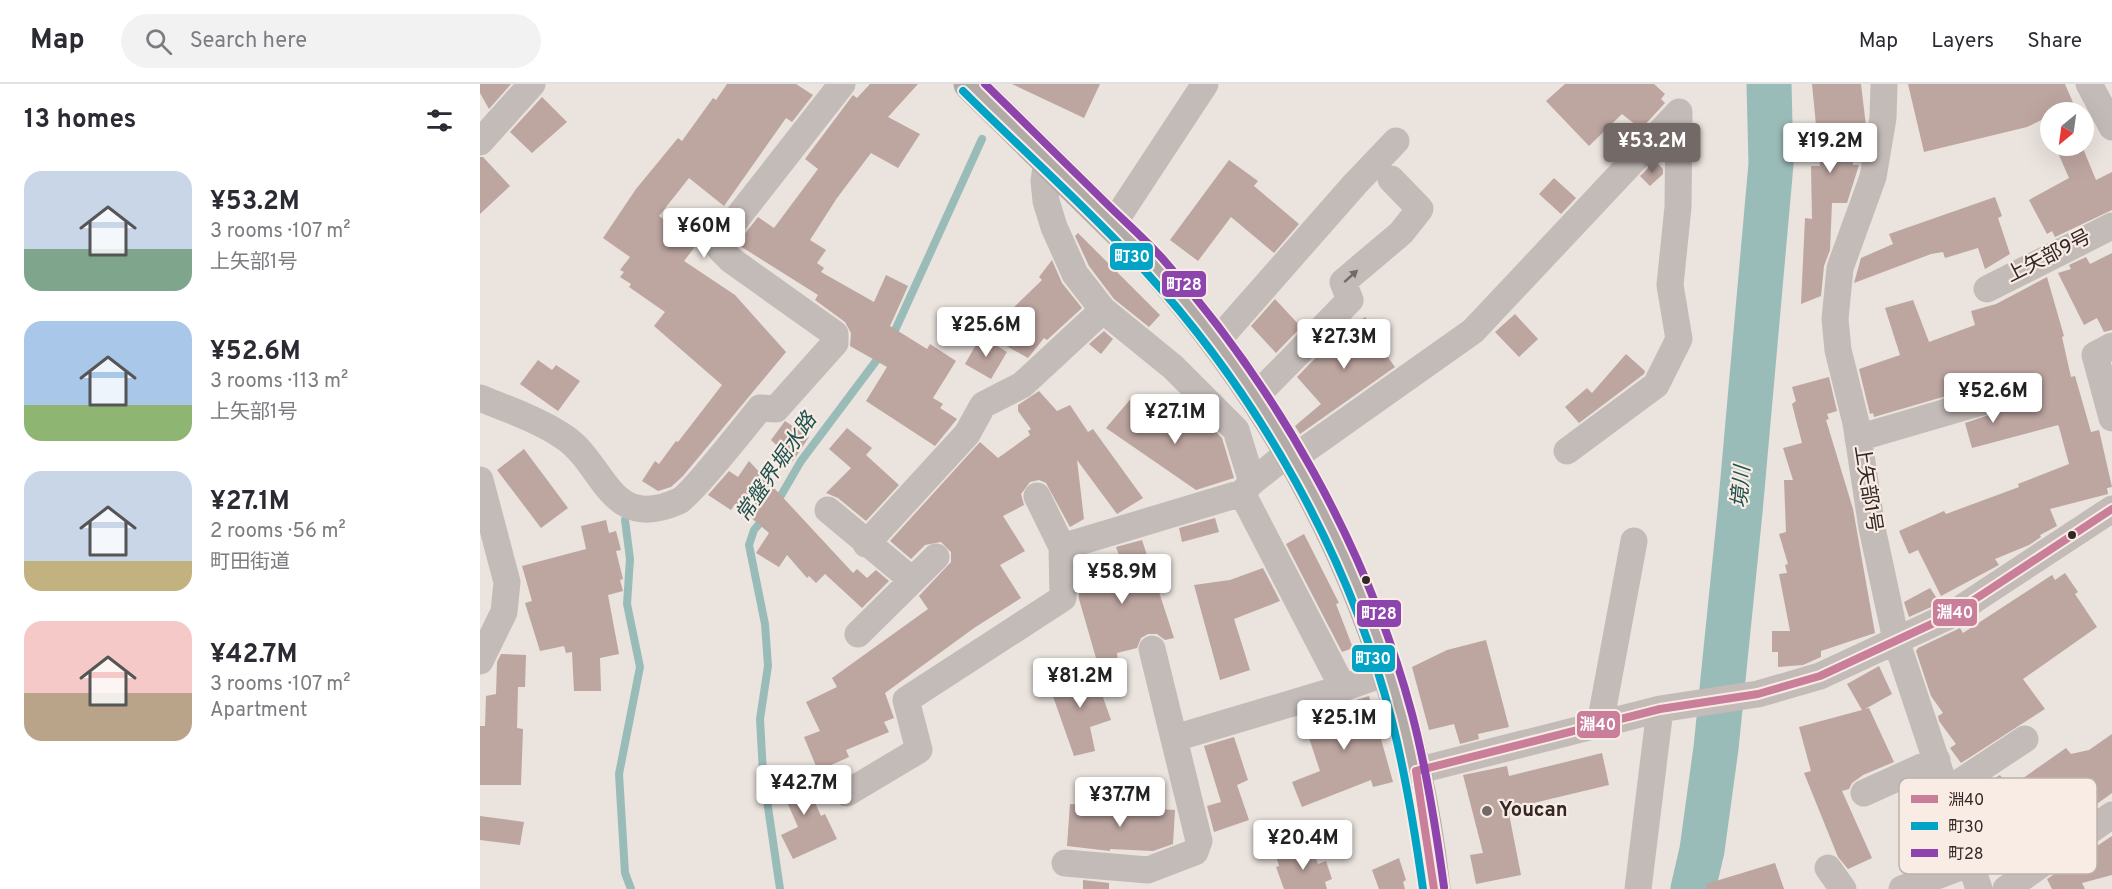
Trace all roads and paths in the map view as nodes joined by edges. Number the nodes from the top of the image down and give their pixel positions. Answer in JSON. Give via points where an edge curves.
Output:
{"nodes":[{"id":1,"x":532,"y":84,"type":"edge"},
{"id":2,"x":843,"y":84,"type":"edge"},
{"id":3,"x":970,"y":84,"type":"edge"},
{"id":4,"x":1205,"y":84,"type":"edge"},
{"id":5,"x":1884,"y":84,"type":"edge"},
{"id":6,"x":2089,"y":84,"type":"edge"},
{"id":7,"x":2112,"y":127,"type":"edge"},
{"id":8,"x":1396,"y":141,"type":"dead end"},
{"id":9,"x":480,"y":142,"type":"edge"},
{"id":10,"x":1047,"y":160,"type":"junction"},
{"id":11,"x":1391,"y":179,"type":"dead end"},
{"id":12,"x":1113,"y":224,"type":"junction"},
{"id":13,"x":2112,"y":226,"type":"edge"},
{"id":14,"x":1987,"y":288,"type":"dead end"},
{"id":15,"x":1103,"y":310,"type":"junction"},
{"id":16,"x":1217,"y":341,"type":"junction"},
{"id":17,"x":2112,"y":346,"type":"edge"},
{"id":18,"x":2005,"y":394,"type":"dead end"},
{"id":19,"x":1256,"y":396,"type":"junction"},
{"id":20,"x":480,"y":398,"type":"edge"},
{"id":21,"x":2112,"y":418,"type":"edge"},
{"id":22,"x":1858,"y":438,"type":"junction"},
{"id":23,"x":1567,"y":451,"type":"dead end"},
{"id":24,"x":1293,"y":454,"type":"junction"},
{"id":25,"x":480,"y":480,"type":"edge"},
{"id":26,"x":1247,"y":487,"type":"junction"},
{"id":27,"x":1037,"y":496,"type":"dead end"},
{"id":28,"x":2112,"y":509,"type":"edge"},
{"id":29,"x":828,"y":510,"type":"dead end"},
{"id":30,"x":1634,"y":541,"type":"dead end"},
{"id":31,"x":866,"y":544,"type":"junction"},
{"id":32,"x":1062,"y":547,"type":"junction"},
{"id":33,"x":936,"y":558,"type":"dead end"},
{"id":34,"x":912,"y":580,"type":"junction"},
{"id":35,"x":858,"y":634,"type":"dead end"},
{"id":36,"x":1896,"y":640,"type":"junction"},
{"id":37,"x":1152,"y":649,"type":"dead end"},
{"id":38,"x":480,"y":661,"type":"edge"},
{"id":39,"x":1389,"y":672,"type":"junction"},
{"id":40,"x":1343,"y":688,"type":"junction"},
{"id":41,"x":1666,"y":708,"type":"junction"},
{"id":42,"x":1600,"y":724,"type":"junction"},
{"id":43,"x":1175,"y":738,"type":"junction"},
{"id":44,"x":2025,"y":739,"type":"dead end"},
{"id":45,"x":1937,"y":760,"type":"junction"},
{"id":46,"x":1416,"y":771,"type":"junction"},
{"id":47,"x":1944,"y":778,"type":"edge"},
{"id":48,"x":1966,"y":778,"type":"edge"},
{"id":49,"x":847,"y":793,"type":"dead end"},
{"id":50,"x":1864,"y":793,"type":"dead end"},
{"id":51,"x":2112,"y":815,"type":"edge"},
{"id":52,"x":2097,"y":825,"type":"edge"},
{"id":53,"x":1065,"y":863,"type":"dead end"},
{"id":54,"x":1942,"y":874,"type":"edge"},
{"id":55,"x":1974,"y":874,"type":"edge"},
{"id":56,"x":2027,"y":874,"type":"edge"},
{"id":57,"x":1147,"y":879,"type":"edge"},
{"id":58,"x":1434,"y":889,"type":"edge"},
{"id":59,"x":1638,"y":889,"type":"edge"},
{"id":60,"x":1902,"y":889,"type":"edge"},
{"id":61,"x":1979,"y":889,"type":"edge"},
{"id":62,"x":2006,"y":889,"type":"edge"}],
"edges":[{"from":1,"to":9,"type":"street"},
{"from":2,"to":20,"type":"street","via":[[718,240],[720,249],[732,260],[835,334],[835,343],[776,409],[760,408],[681,501],[645,510],[619,500],[578,448],[563,436]]},
{"from":3,"to":10,"type":"main road"},
{"from":4,"to":12,"type":"street"},
{"from":5,"to":22,"type":"street","name":"上矢部1号","via":[[1883,118],[1873,177],[1840,268],[1835,297],[1838,350]]},
{"from":6,"to":7,"type":"street"},
{"from":8,"to":16,"type":"street"},
{"from":10,"to":12,"type":"main road"},
{"from":10,"to":15,"type":"street","via":[[1045,196],[1054,227],[1075,274]]},
{"from":19,"to":11,"type":"street","one_way":true,"via":[[1350,300],[1343,282],[1401,233],[1420,209]]},
{"from":12,"to":16,"type":"main road","via":[[1167,279]]},
{"from":13,"to":14,"type":"street","name":"上矢部9号"},
{"from":15,"to":26,"type":"street","via":[[1173,367],[1236,429]]},
{"from":15,"to":31,"type":"street","via":[[1022,385],[983,405],[967,434]]},
{"from":16,"to":19,"type":"main road"},
{"from":17,"to":21,"type":"street","via":[[2095,355]]},
{"from":18,"to":22,"type":"street"},
{"from":19,"to":24,"type":"main road"},
{"from":22,"to":36,"type":"street","name":"上矢部1号"},
{"from":23,"to":24,"type":"street","via":[[1656,386],[1679,339],[1670,285],[1678,207],[1679,112],[1473,330]]},
{"from":24,"to":26,"type":"street"},
{"from":24,"to":39,"type":"main road","via":[[1344,556]]},
{"from":25,"to":38,"type":"street","via":[[507,582],[504,612]]},
{"from":26,"to":32,"type":"street"},
{"from":26,"to":40,"type":"street"},
{"from":27,"to":32,"type":"street"},
{"from":28,"to":36,"type":"street","via":[[1951,615]]},
{"from":29,"to":31,"type":"street"},
{"from":30,"to":42,"type":"street"},
{"from":31,"to":34,"type":"street"},
{"from":32,"to":49,"type":"street","via":[[1063,598],[906,700],[919,750]]},
{"from":33,"to":34,"type":"street"},
{"from":34,"to":35,"type":"street"},
{"from":36,"to":41,"type":"street","via":[[1820,676],[1752,695]]},
{"from":36,"to":45,"type":"street","name":"上矢部1号"},
{"from":37,"to":43,"type":"street"},
{"from":39,"to":40,"type":"street"},
{"from":39,"to":46,"type":"main road"},
{"from":40,"to":43,"type":"street"},
{"from":41,"to":42,"type":"street"},
{"from":41,"to":59,"type":"street"},
{"from":42,"to":46,"type":"street"},
{"from":43,"to":57,"type":"street","via":[[1199,841],[1195,852]]},
{"from":44,"to":48,"type":"street"},
{"from":45,"to":47,"type":"street","name":"上矢部1号"},
{"from":45,"to":50,"type":"street"},
{"from":46,"to":58,"type":"main road"},
{"from":51,"to":52,"type":"street"},
{"from":53,"to":57,"type":"street"},
{"from":54,"to":60,"type":"street"},
{"from":55,"to":61,"type":"street","name":"上矢部1号"},
{"from":56,"to":62,"type":"street"}]}
